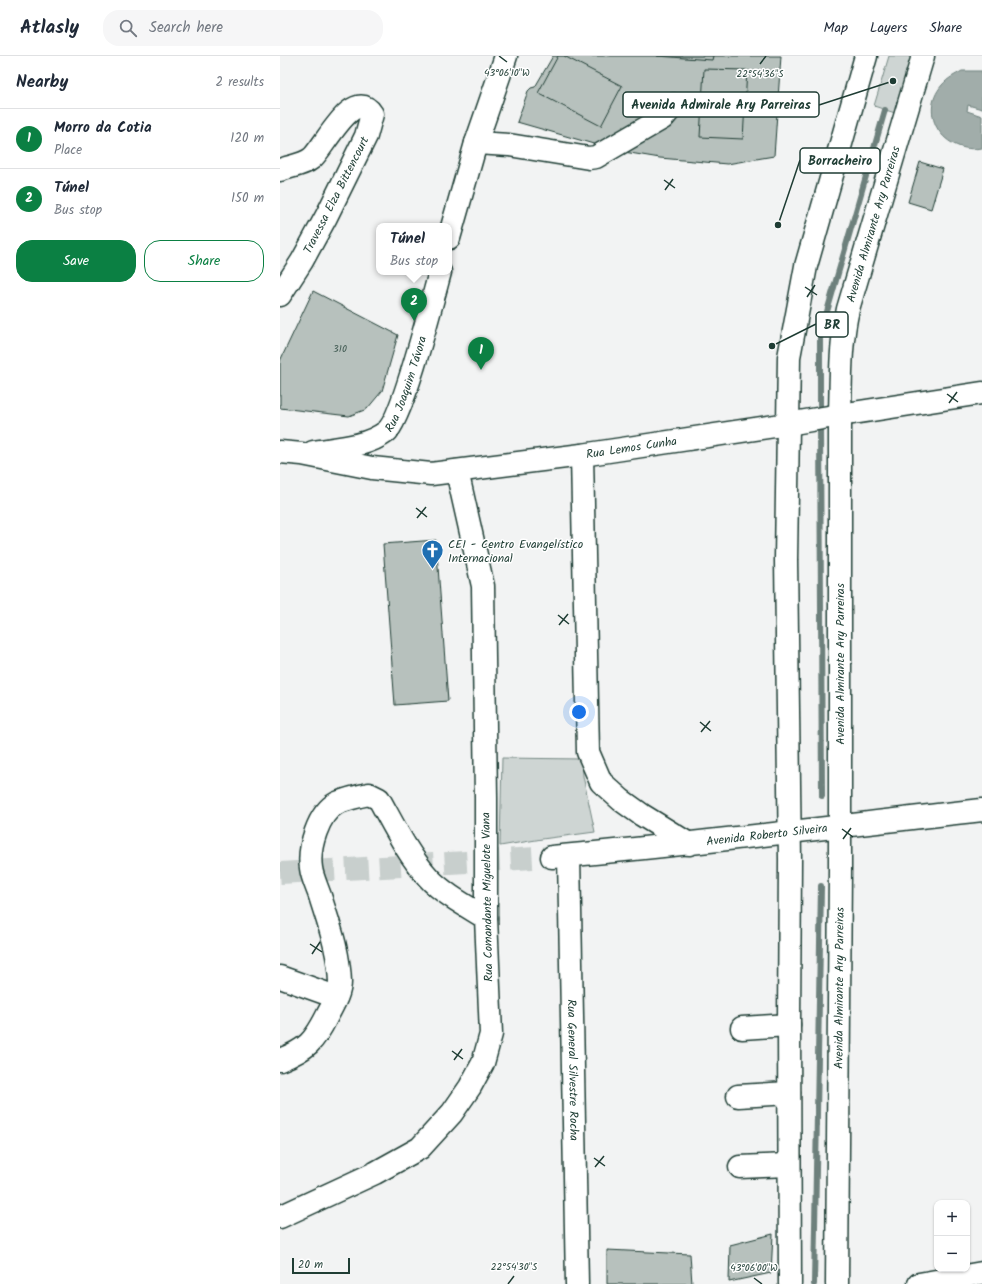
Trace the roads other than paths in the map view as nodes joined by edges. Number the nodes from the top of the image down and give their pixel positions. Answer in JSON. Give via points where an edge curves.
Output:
{"nodes":[{"id":1,"x":506,"y":56,"type":"edge"},
{"id":2,"x":866,"y":56,"type":"edge"},
{"id":3,"x":923,"y":56,"type":"edge"},
{"id":4,"x":674,"y":105,"type":"dead end"},
{"id":5,"x":476,"y":143,"type":"junction"},
{"id":6,"x":280,"y":170,"type":"edge"},
{"id":7,"x":452,"y":227,"type":"edge"},
{"id":8,"x":439,"y":275,"type":"edge"},
{"id":9,"x":280,"y":295,"type":"edge"},
{"id":10,"x":982,"y":393,"type":"edge"},
{"id":11,"x":814,"y":419,"type":"junction"},
{"id":12,"x":280,"y":452,"type":"edge"},
{"id":13,"x":302,"y":454,"type":"junction"},
{"id":14,"x":582,"y":455,"type":"junction"},
{"id":15,"x":457,"y":471,"type":"junction"},
{"id":16,"x":982,"y":810,"type":"edge"},
{"id":17,"x":841,"y":826,"type":"junction"},
{"id":18,"x":790,"y":833,"type":"junction"},
{"id":19,"x":689,"y":844,"type":"junction"},
{"id":20,"x":561,"y":856,"type":"joint"},
{"id":21,"x":486,"y":918,"type":"junction"},
{"id":22,"x":280,"y":977,"type":"edge"},
{"id":23,"x":336,"y":997,"type":"junction"},
{"id":24,"x":789,"y":1025,"type":"junction"},
{"id":25,"x":742,"y":1028,"type":"dead end"},
{"id":26,"x":280,"y":1060,"type":"edge"},
{"id":27,"x":789,"y":1093,"type":"junction"},
{"id":28,"x":738,"y":1096,"type":"dead end"},
{"id":29,"x":790,"y":1165,"type":"junction"},
{"id":30,"x":740,"y":1168,"type":"dead end"},
{"id":31,"x":280,"y":1217,"type":"edge"},
{"id":32,"x":982,"y":1273,"type":"edge"},
{"id":33,"x":577,"y":1284,"type":"edge"},
{"id":34,"x":790,"y":1284,"type":"edge"},
{"id":35,"x":837,"y":1284,"type":"edge"},
{"id":36,"x":919,"y":1284,"type":"edge"}],
"edges":[{"from":1,"to":5,"type":"main road"},
{"from":2,"to":11,"type":"main road","name":"Avenida Almirante Ary Parreiras","via":[[806,266],[790,357]]},
{"from":3,"to":11,"type":"main road","name":"Avenida Almirante Ary Parreiras","via":[[848,309],[842,351]]},
{"from":4,"to":5,"type":"main road","via":[[663,118],[596,157]]},
{"from":5,"to":7,"type":"main road"},
{"from":6,"to":9,"type":"main road","name":"Travessa Elza Bittencourt","via":[[311,160],[345,114],[363,106],[370,110],[372,114],[366,136],[326,217]]},
{"from":8,"to":13,"type":"main road","name":"Rua Joaquim Távora","via":[[404,394],[388,431],[375,440]]},
{"from":10,"to":11,"type":"main road","name":"Rua Lemos Cunha"},
{"from":11,"to":14,"type":"main road","name":"Rua Lemos Cunha"},
{"from":11,"to":17,"type":"main road","name":"Avenida Almirante Ary Parreiras"},
{"from":11,"to":18,"type":"main road","name":"Avenida Almirante Ary Parreiras","via":[[786,560]]},
{"from":12,"to":13,"type":"main road","name":"Rua Lemos Cunha"},
{"from":13,"to":15,"type":"main road","name":"Rua Lemos Cunha","via":[[372,468],[431,474]]},
{"from":14,"to":15,"type":"main road","name":"Rua Lemos Cunha"},
{"from":14,"to":19,"type":"main road","via":[[588,752],[601,782],[642,815]]},
{"from":15,"to":21,"type":"main road","name":"Rua Comandante Miguelote Viana","via":[[483,586]]},
{"from":16,"to":17,"type":"main road","name":"Avenida Roberto Silveira"},
{"from":17,"to":18,"type":"main road","name":"Avenida Roberto Silveira"},
{"from":17,"to":35,"type":"main road","name":"Avenida Almirante Ary Parreiras"},
{"from":18,"to":19,"type":"main road","name":"Avenida Roberto Silveira"},
{"from":18,"to":24,"type":"main road","name":"Avenida Almirante Ary Parreiras"},
{"from":19,"to":20,"type":"main road","name":"Avenida Roberto Silveira"},
{"from":20,"to":33,"type":"main road","name":"Rua General Silvestre Rocha","via":[[570,905]]},
{"from":21,"to":23,"type":"main road","via":[[452,897],[428,878],[411,855],[378,799],[369,794],[336,804],[320,820],[312,842],[311,868],[337,948],[340,984]]},
{"from":21,"to":31,"type":"main road","name":"Rua Comandante Miguelote Viana","via":[[491,1034],[483,1063],[470,1087],[452,1113],[420,1148],[374,1173]]},
{"from":22,"to":23,"type":"main road"},
{"from":23,"to":26,"type":"main road","via":[[310,1044]]},
{"from":24,"to":25,"type":"main road"},
{"from":24,"to":27,"type":"main road","name":"Avenida Almirante Ary Parreiras"},
{"from":27,"to":28,"type":"main road"},
{"from":27,"to":29,"type":"main road","name":"Avenida Almirante Ary Parreiras"},
{"from":29,"to":30,"type":"main road"},
{"from":29,"to":34,"type":"main road","name":"Avenida Almirante Ary Parreiras"},
{"from":32,"to":36,"type":"main road"}]}
